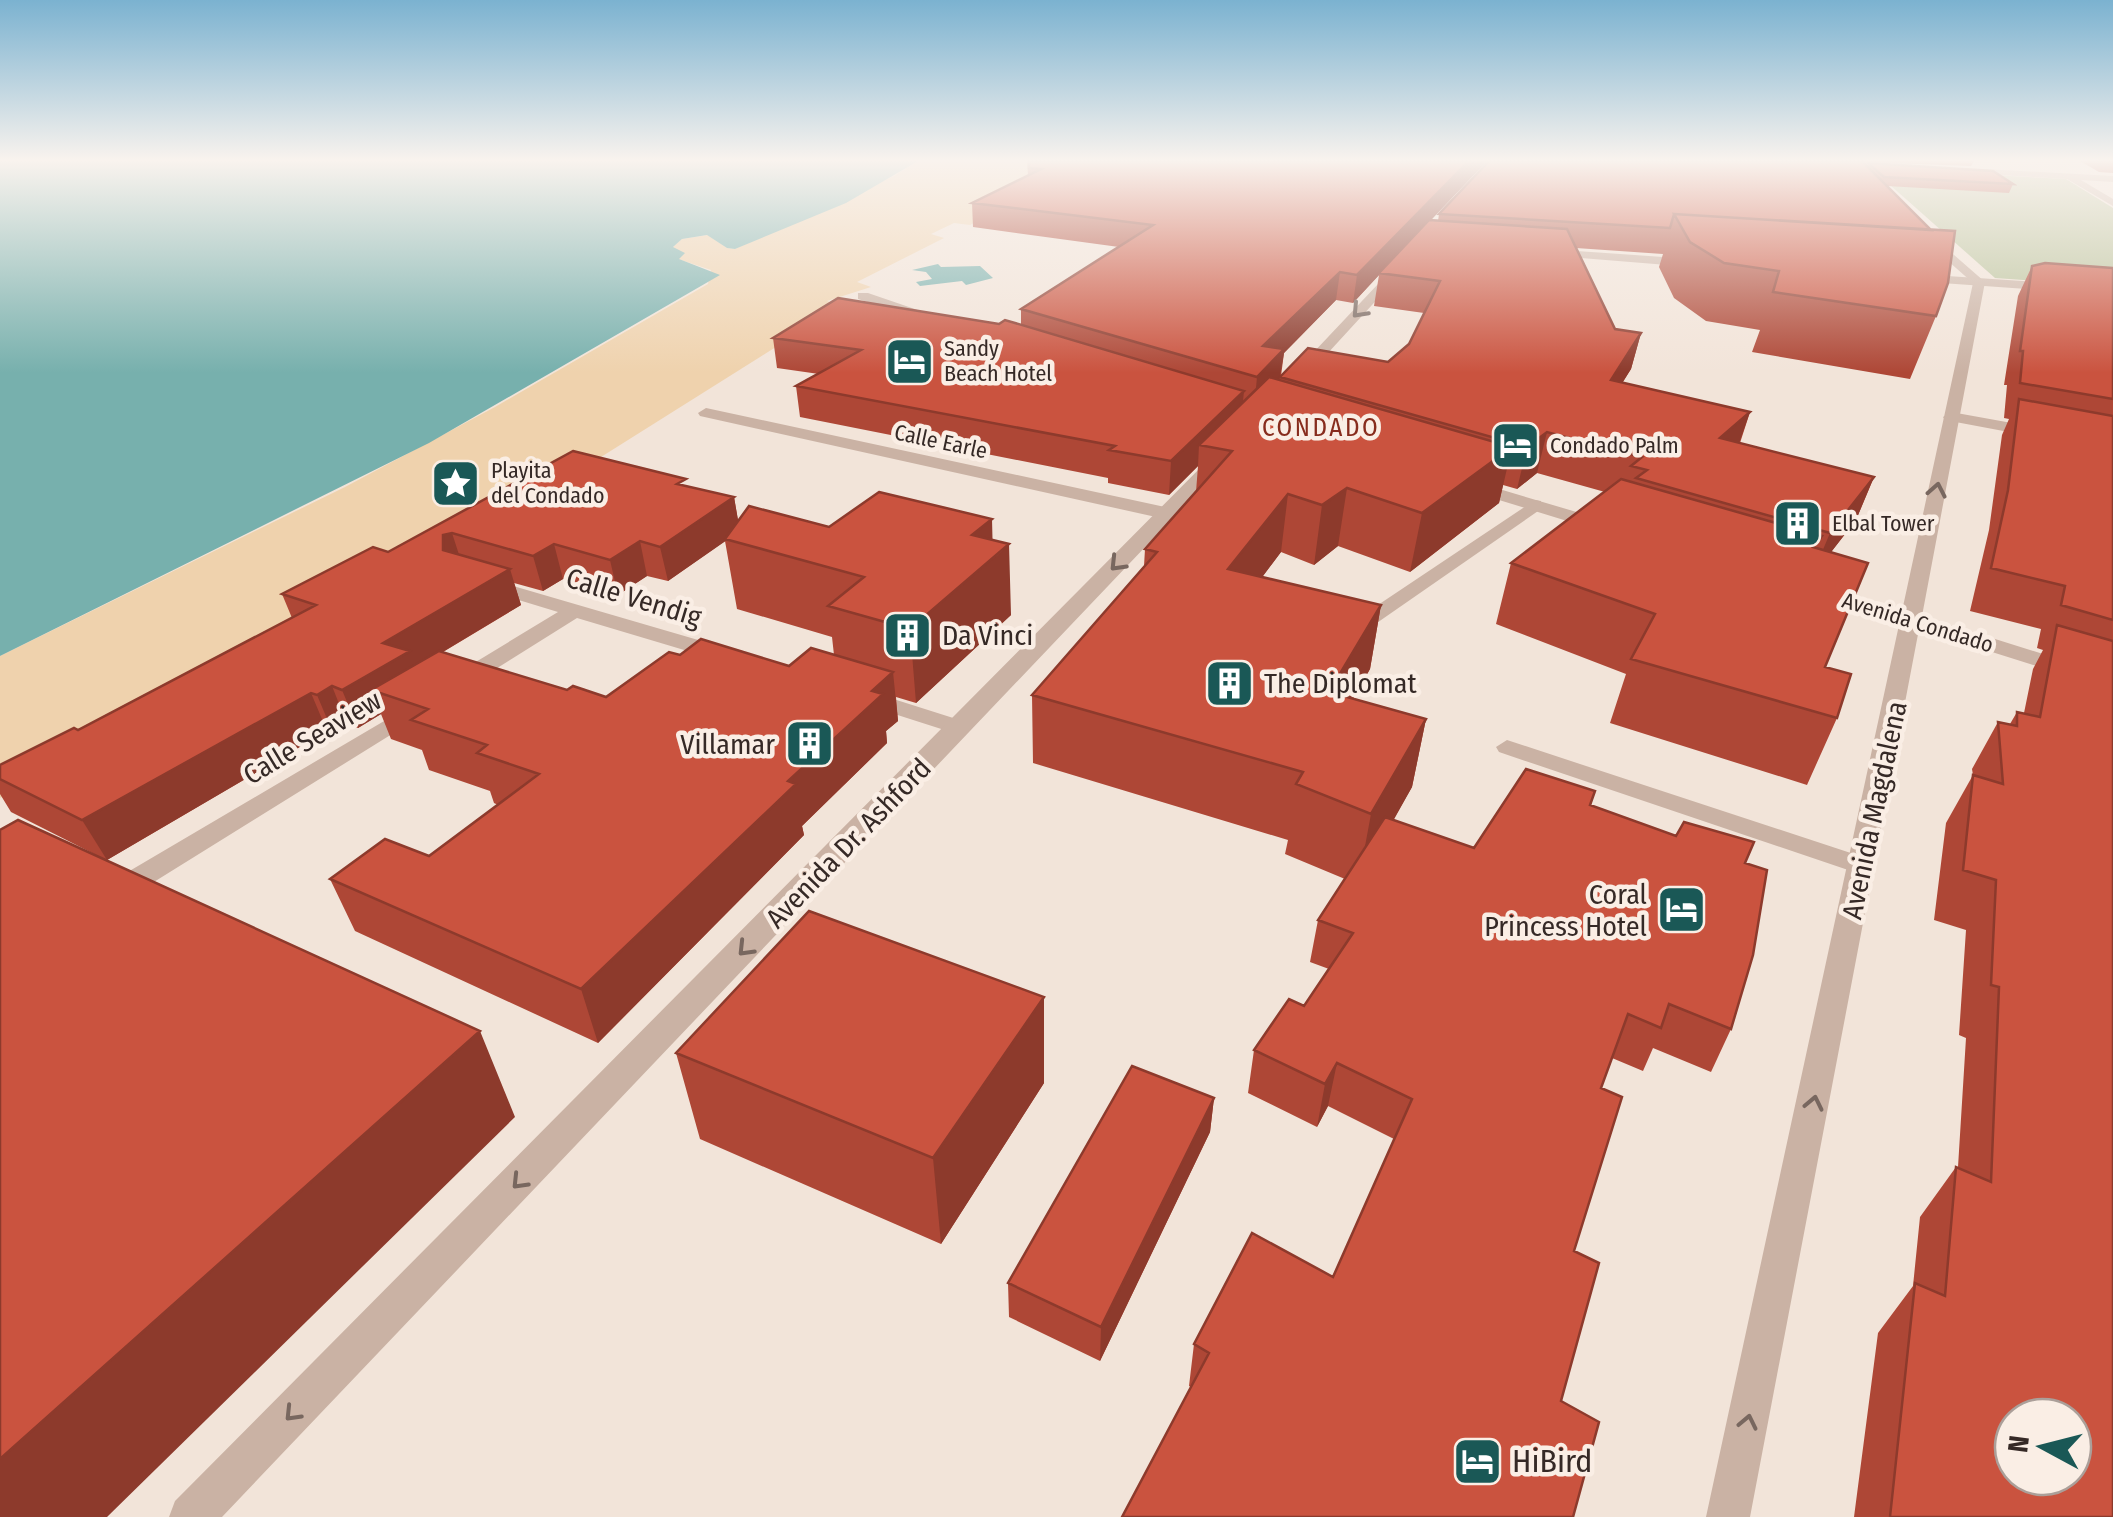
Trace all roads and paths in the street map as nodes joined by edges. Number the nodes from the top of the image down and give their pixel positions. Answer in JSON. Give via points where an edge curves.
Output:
{"nodes":[{"id":1,"x":1922,"y":232,"type":"edge"},
{"id":2,"x":1540,"y":252,"type":"edge"},
{"id":3,"x":1412,"y":256,"type":"edge"},
{"id":4,"x":1715,"y":264,"type":"edge"},
{"id":5,"x":1907,"y":278,"type":"edge"},
{"id":6,"x":1978,"y":282,"type":"junction"},
{"id":7,"x":2113,"y":291,"type":"edge"},
{"id":8,"x":863,"y":296,"type":"dead end"},
{"id":9,"x":958,"y":326,"type":"edge"},
{"id":10,"x":1288,"y":387,"type":"edge"},
{"id":11,"x":706,"y":412,"type":"dead end"},
{"id":12,"x":1952,"y":417,"type":"junction"},
{"id":13,"x":1247,"y":431,"type":"edge"},
{"id":14,"x":2053,"y":436,"type":"edge"},
{"id":15,"x":1445,"y":478,"type":"edge"},
{"id":16,"x":1535,"y":505,"type":"junction"},
{"id":17,"x":1165,"y":513,"type":"junction"},
{"id":18,"x":1629,"y":534,"type":"edge"},
{"id":19,"x":462,"y":577,"type":"edge"},
{"id":20,"x":1799,"y":586,"type":"edge"},
{"id":21,"x":574,"y":611,"type":"junction"},
{"id":22,"x":1912,"y":620,"type":"junction"},
{"id":23,"x":1332,"y":624,"type":"edge"},
{"id":24,"x":740,"y":660,"type":"edge"},
{"id":25,"x":2113,"y":683,"type":"edge"},
{"id":26,"x":851,"y":693,"type":"edge"},
{"id":27,"x":960,"y":728,"type":"junction"},
{"id":28,"x":1507,"y":747,"type":"dead end"},
{"id":29,"x":1862,"y":866,"type":"junction"},
{"id":30,"x":131,"y":883,"type":"edge"},
{"id":31,"x":191,"y":1517,"type":"edge"},
{"id":32,"x":1728,"y":1517,"type":"edge"}],
"edges":[{"from":1,"to":6,"type":"street"},
{"from":2,"to":4,"type":"street"},
{"from":3,"to":10,"type":"street","one_way":true},
{"from":5,"to":6,"type":"street"},
{"from":6,"to":7,"type":"street"},
{"from":6,"to":12,"type":"street","name":"Avenida Magdalena"},
{"from":8,"to":9,"type":"street"},
{"from":11,"to":17,"type":"street","name":"Calle Earle"},
{"from":12,"to":14,"type":"street"},
{"from":22,"to":12,"type":"street","name":"Avenida Magdalena","one_way":true},
{"from":13,"to":17,"type":"street","name":"Avenida Dr. Ashford"},
{"from":15,"to":16,"type":"street"},
{"from":16,"to":18,"type":"street"},
{"from":16,"to":23,"type":"lane","via":[[1364,623]]},
{"from":17,"to":27,"type":"street","name":"Avenida Dr. Ashford","one_way":true},
{"from":19,"to":21,"type":"street","name":"Calle Vendig"},
{"from":20,"to":22,"type":"street","name":"Avenida Condado"},
{"from":21,"to":24,"type":"street","name":"Calle Vendig"},
{"from":21,"to":30,"type":"street","name":"Calle Seaview"},
{"from":22,"to":25,"type":"street","name":"Avenida Condado"},
{"from":22,"to":29,"type":"street","name":"Avenida Magdalena"},
{"from":26,"to":27,"type":"street"},
{"from":27,"to":31,"type":"street","name":"Avenida Dr. Ashford","one_way":true},
{"from":28,"to":29,"type":"lane"},
{"from":32,"to":29,"type":"street","name":"Avenida Magdalena","one_way":true}]}
